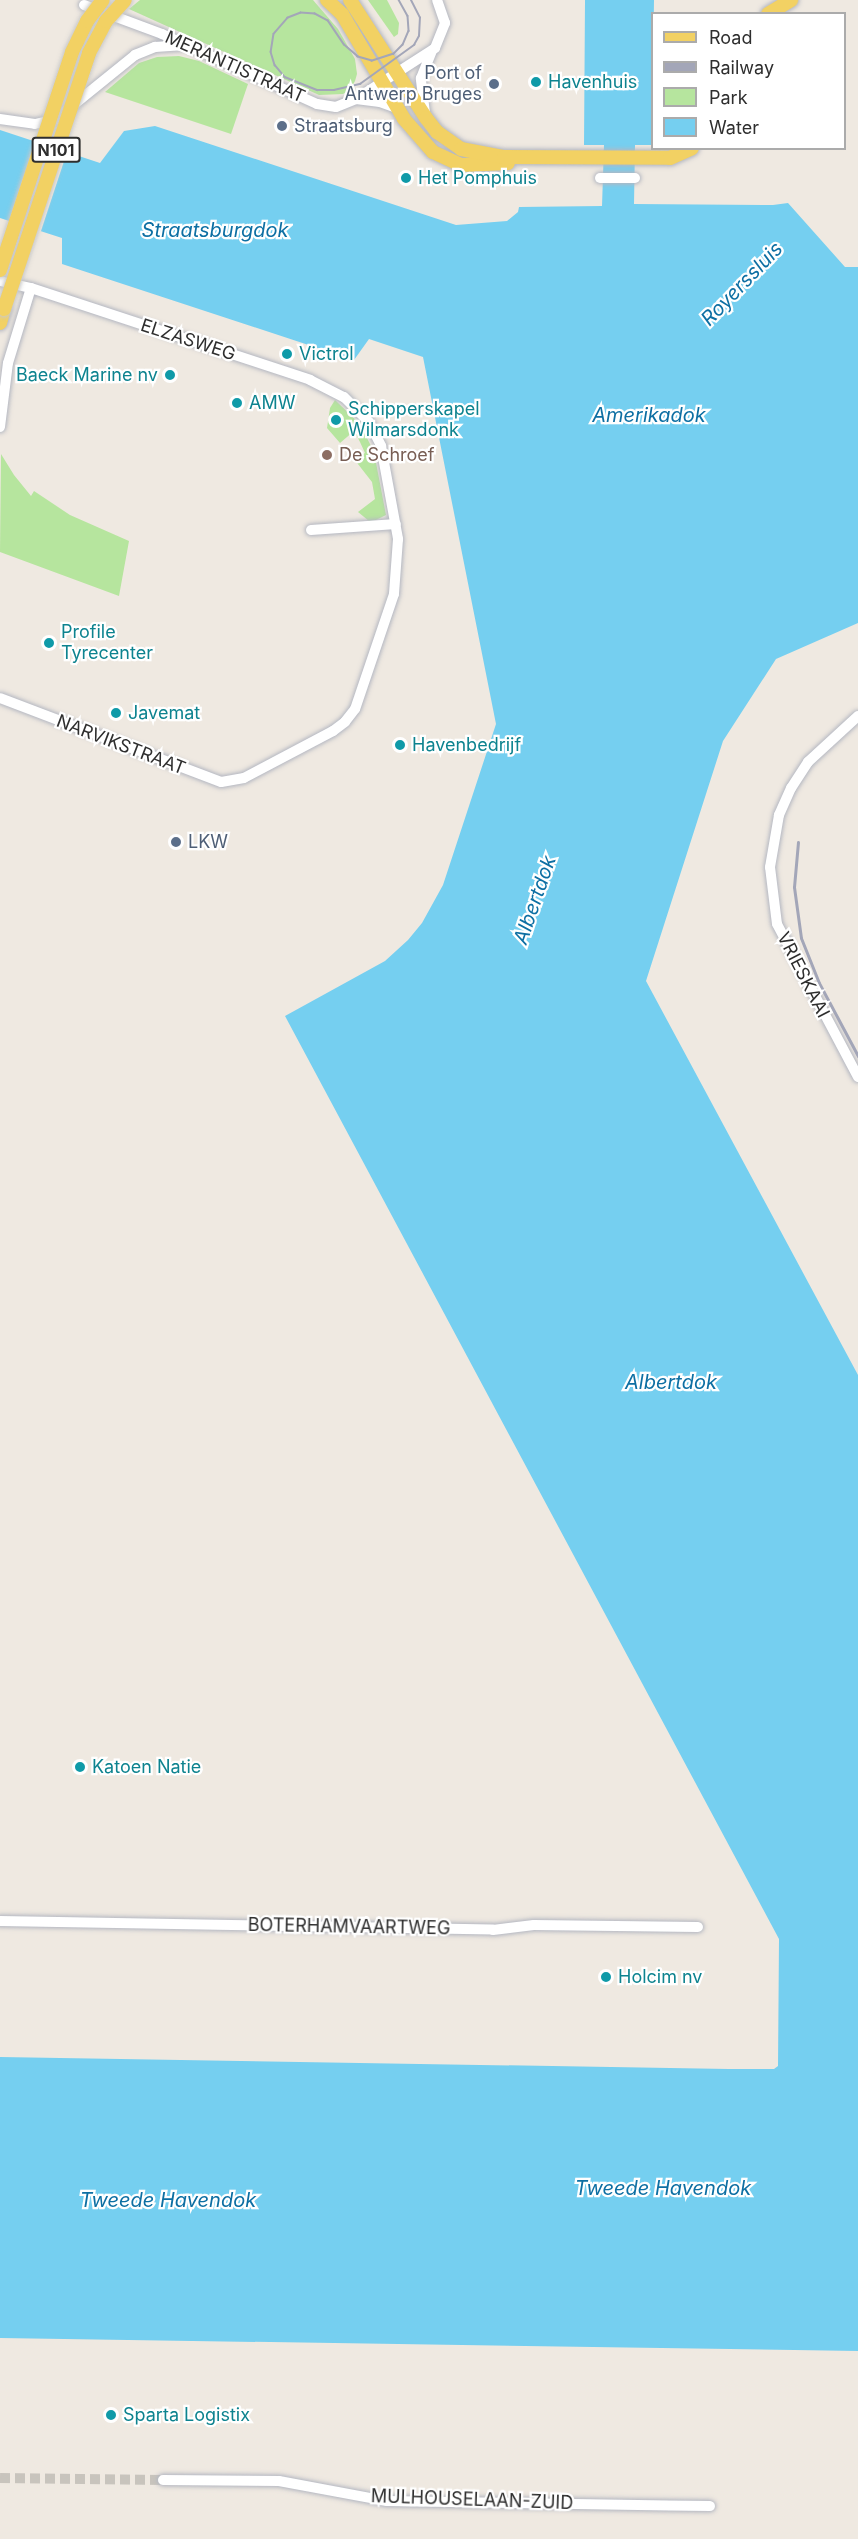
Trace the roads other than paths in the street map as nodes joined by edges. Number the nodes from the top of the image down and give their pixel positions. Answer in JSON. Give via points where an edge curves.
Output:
{"nodes":[{"id":1,"x":103,"y":0,"type":"edge"},
{"id":2,"x":125,"y":0,"type":"edge"},
{"id":3,"x":327,"y":0,"type":"edge"},
{"id":4,"x":350,"y":0,"type":"edge"},
{"id":5,"x":437,"y":0,"type":"edge"},
{"id":6,"x":791,"y":0,"type":"edge"},
{"id":7,"x":84,"y":5,"type":"dead end"},
{"id":8,"x":771,"y":12,"type":"edge"},
{"id":9,"x":187,"y":45,"type":"junction"},
{"id":10,"x":432,"y":50,"type":"junction"},
{"id":11,"x":396,"y":72,"type":"junction"},
{"id":12,"x":383,"y":80,"type":"junction"},
{"id":13,"x":356,"y":99,"type":"junction"},
{"id":14,"x":400,"y":110,"type":"junction"},
{"id":15,"x":426,"y":118,"type":"junction"},
{"id":16,"x":0,"y":119,"type":"edge"},
{"id":17,"x":688,"y":150,"type":"edge"},
{"id":18,"x":527,"y":157,"type":"junction"},
{"id":19,"x":600,"y":178,"type":"dead end"},
{"id":20,"x":635,"y":178,"type":"dead end"},
{"id":21,"x":0,"y":270,"type":"edge"},
{"id":22,"x":0,"y":281,"type":"edge"},
{"id":23,"x":31,"y":288,"type":"junction"},
{"id":24,"x":0,"y":322,"type":"edge"},
{"id":25,"x":0,"y":425,"type":"edge"},
{"id":26,"x":396,"y":524,"type":"junction"},
{"id":27,"x":311,"y":530,"type":"dead end"},
{"id":28,"x":0,"y":698,"type":"edge"},
{"id":29,"x":858,"y":716,"type":"edge"},
{"id":30,"x":244,"y":778,"type":"joint"},
{"id":31,"x":858,"y":1077,"type":"edge"},
{"id":32,"x":0,"y":1920,"type":"edge"},
{"id":33,"x":698,"y":1927,"type":"dead end"},
{"id":34,"x":163,"y":2480,"type":"tunnel mouth"},
{"id":35,"x":710,"y":2506,"type":"dead end"}],
"edges":[{"from":1,"to":21,"type":"main road","number":"N101","bridge":true,"via":[[72,52]]},
{"from":2,"to":24,"type":"main road","number":"N101","bridge":true,"via":[[106,21],[89,53]]},
{"from":3,"to":12,"type":"main road","via":[[342,14]]},
{"from":4,"to":11,"type":"main road"},
{"from":5,"to":10,"type":"street","via":[[445,23]]},
{"from":6,"to":8,"type":"main road"},
{"from":7,"to":9,"type":"street","name":"MERANTISTRAAT"},
{"from":9,"to":13,"type":"street","name":"MERANTISTRAAT","via":[[317,105],[336,107]]},
{"from":9,"to":16,"type":"street","via":[[154,47],[135,55],[56,119],[35,124]]},
{"from":10,"to":11,"type":"street","name":"MERANTISTRAAT"},
{"from":10,"to":15,"type":"street","via":[[420,85]]},
{"from":11,"to":12,"type":"street","name":"MERANTISTRAAT"},
{"from":11,"to":15,"type":"main road"},
{"from":12,"to":13,"type":"street","name":"MERANTISTRAAT"},
{"from":12,"to":14,"type":"main road"},
{"from":13,"to":14,"type":"street"},
{"from":14,"to":18,"type":"main road","via":[[433,152],[455,164],[499,165]]},
{"from":15,"to":18,"type":"main road","via":[[437,132],[462,149],[492,156]]},
{"from":17,"to":18,"type":"main road","via":[[670,158]]},
{"from":19,"to":20,"type":"street"},
{"from":22,"to":23,"type":"street","name":"ELZASWEG"},
{"from":23,"to":25,"type":"street","via":[[8,363]]},
{"from":23,"to":26,"type":"street","name":"ELZASWEG","via":[[310,380],[344,397],[376,433]]},
{"from":26,"to":27,"type":"street"},
{"from":26,"to":30,"type":"street","name":"ELZASWEG","via":[[394,594],[355,709],[333,731]]},
{"from":28,"to":30,"type":"street","name":"NARVIKSTRAAT","via":[[222,783]]},
{"from":29,"to":31,"type":"street","name":"VRIESKAAI","via":[[808,762],[791,788],[779,815],[770,867],[777,924]]},
{"from":32,"to":33,"type":"street","name":"BOTERHAMVAARTWEG","via":[[494,1930],[534,1925]]},
{"from":34,"to":35,"type":"street","name":"MULHOUSELAAN-ZUID","via":[[279,2481],[387,2501]]}]}
